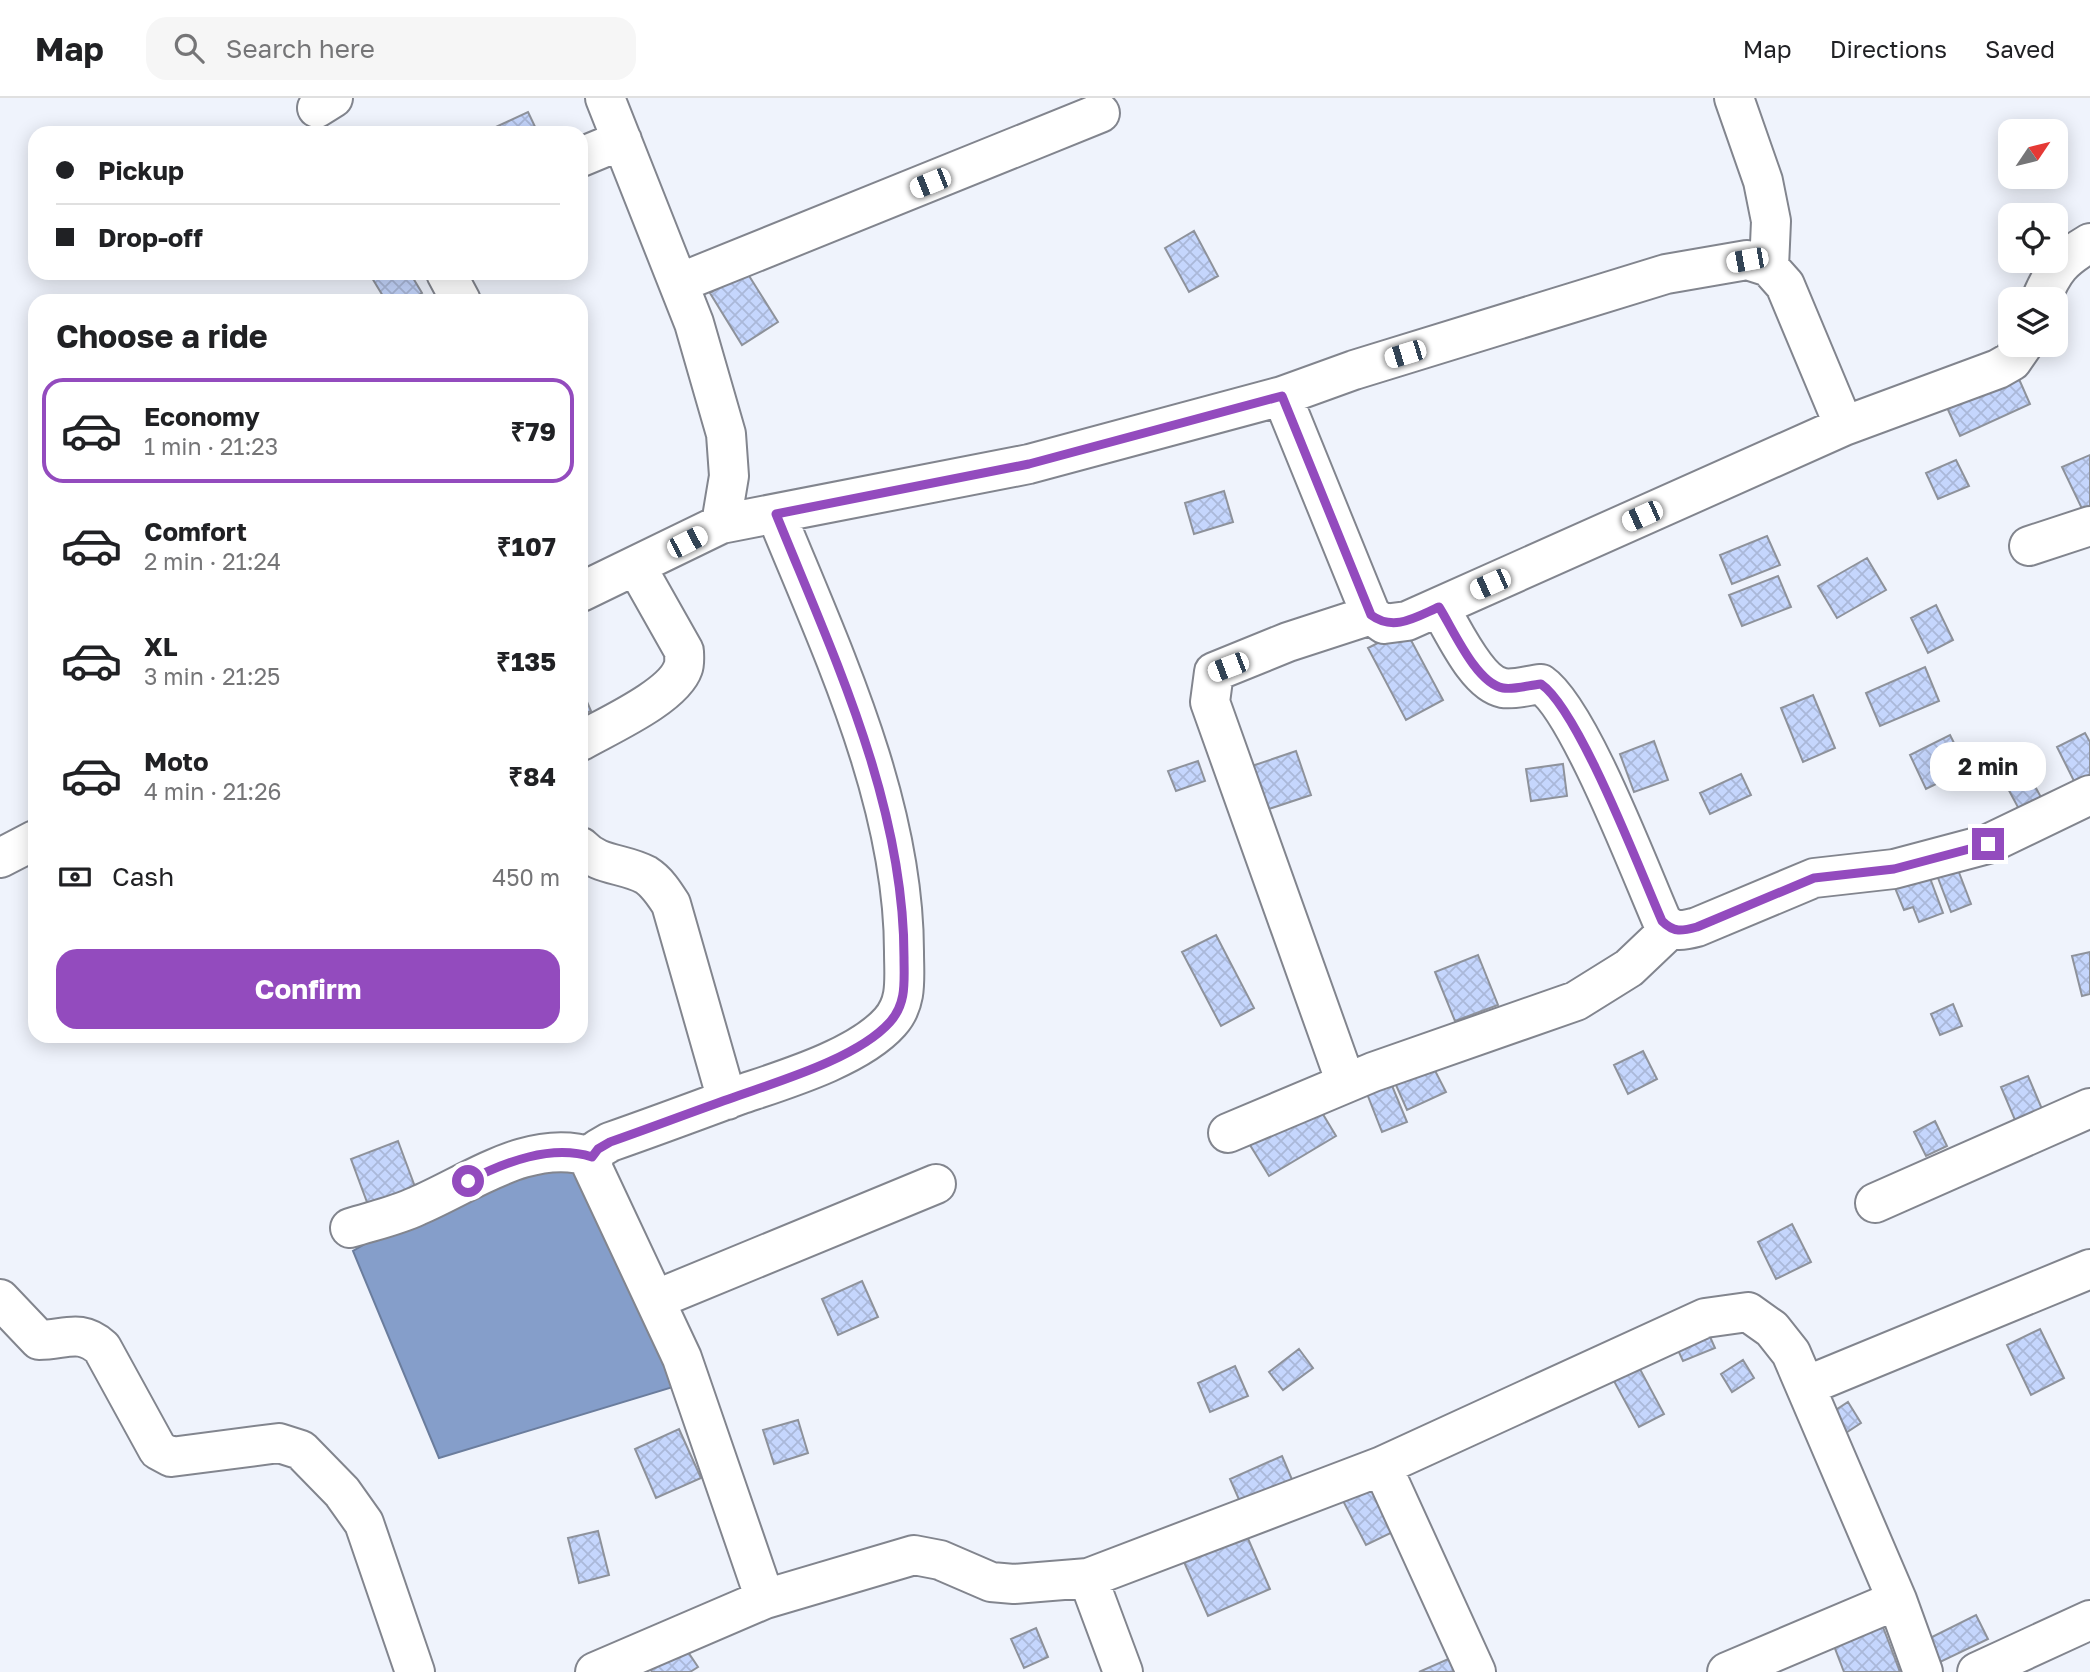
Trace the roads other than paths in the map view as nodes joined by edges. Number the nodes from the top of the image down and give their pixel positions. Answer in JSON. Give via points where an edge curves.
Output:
{"nodes":[{"id":1,"x":605,"y":98,"type":"edge"},
{"id":2,"x":1734,"y":98,"type":"edge"},
{"id":3,"x":1100,"y":113,"type":"dead end"},
{"id":4,"x":622,"y":140,"type":"junction"},
{"id":5,"x":588,"y":154,"type":"edge"},
{"id":6,"x":2090,"y":243,"type":"edge"},
{"id":7,"x":1769,"y":267,"type":"junction"},
{"id":8,"x":679,"y":283,"type":"junction"},
{"id":9,"x":2046,"y":287,"type":"edge"},
{"id":10,"x":2014,"y":357,"type":"edge"},
{"id":11,"x":1282,"y":396,"type":"junction"},
{"id":12,"x":1844,"y":426,"type":"junction"},
{"id":13,"x":776,"y":514,"type":"junction"},
{"id":14,"x":722,"y":524,"type":"junction"},
{"id":15,"x":2090,"y":526,"type":"edge"},
{"id":16,"x":2029,"y":547,"type":"dead end"},
{"id":17,"x":636,"y":566,"type":"junction"},
{"id":18,"x":588,"y":589,"type":"edge"},
{"id":19,"x":1439,"y":607,"type":"junction"},
{"id":20,"x":1371,"y":615,"type":"junction"},
{"id":21,"x":588,"y":737,"type":"edge"},
{"id":22,"x":2090,"y":795,"type":"edge"},
{"id":23,"x":28,"y":844,"type":"edge"},
{"id":24,"x":588,"y":855,"type":"edge"},
{"id":25,"x":0,"y":858,"type":"edge"},
{"id":26,"x":1670,"y":929,"type":"junction"},
{"id":27,"x":1346,"y":1083,"type":"junction"},
{"id":28,"x":727,"y":1100,"type":"junction"},
{"id":29,"x":2090,"y":1108,"type":"edge"},
{"id":30,"x":1228,"y":1133,"type":"dead end"},
{"id":31,"x":592,"y":1157,"type":"junction"},
{"id":32,"x":936,"y":1184,"type":"dead end"},
{"id":33,"x":1875,"y":1203,"type":"dead end"},
{"id":34,"x":350,"y":1228,"type":"dead end"},
{"id":35,"x":2090,"y":1269,"type":"edge"},
{"id":36,"x":0,"y":1299,"type":"edge"},
{"id":37,"x":657,"y":1299,"type":"junction"},
{"id":38,"x":1806,"y":1386,"type":"junction"},
{"id":39,"x":1382,"y":1466,"type":"junction"},
{"id":40,"x":1088,"y":1578,"type":"junction"},
{"id":41,"x":765,"y":1599,"type":"junction"},
{"id":42,"x":1897,"y":1600,"type":"junction"},
{"id":43,"x":2090,"y":1620,"type":"edge"},
{"id":44,"x":415,"y":1672,"type":"edge"},
{"id":45,"x":595,"y":1672,"type":"edge"},
{"id":46,"x":1123,"y":1672,"type":"edge"},
{"id":47,"x":1476,"y":1672,"type":"edge"},
{"id":48,"x":1727,"y":1672,"type":"edge"},
{"id":49,"x":1923,"y":1672,"type":"edge"},
{"id":50,"x":1977,"y":1672,"type":"edge"}],
"edges":[{"from":1,"to":4,"type":"street"},
{"from":2,"to":7,"type":"street","via":[[1763,181],[1770,221]]},
{"from":3,"to":8,"type":"street"},
{"from":4,"to":5,"type":"street"},
{"from":4,"to":8,"type":"street"},
{"from":6,"to":9,"type":"street","via":[[2053,270]]},
{"from":7,"to":11,"type":"street","via":[[1747,260],[1666,274]]},
{"from":7,"to":12,"type":"street","via":[[1785,285]]},
{"from":8,"to":14,"type":"street","via":[[726,435],[729,476]]},
{"from":10,"to":12,"type":"street","via":[[1998,369]]},
{"from":11,"to":13,"type":"street","via":[[1029,464]]},
{"from":11,"to":20,"type":"street"},
{"from":12,"to":19,"type":"street"},
{"from":13,"to":14,"type":"street"},
{"from":13,"to":28,"type":"street","via":[[843,679],[882,803],[904,906],[904,999],[891,1021],[874,1036],[816,1068]]},
{"from":14,"to":17,"type":"street"},
{"from":15,"to":16,"type":"street"},
{"from":17,"to":18,"type":"street"},
{"from":17,"to":21,"type":"street","via":[[684,651],[684,666],[675,682],[654,699]]},
{"from":19,"to":20,"type":"street","via":[[1395,623],[1384,624]]},
{"from":19,"to":26,"type":"street","via":[[1489,683],[1504,688],[1541,684],[1560,701],[1662,921]]},
{"from":20,"to":27,"type":"street","via":[[1214,672],[1210,702]]},
{"from":22,"to":26,"type":"street","via":[[1988,844],[1894,869],[1814,878],[1697,927]]},
{"from":23,"to":25,"type":"street"},
{"from":24,"to":28,"type":"street","via":[[644,874],[671,904]]},
{"from":26,"to":27,"type":"street","via":[[1629,968],[1576,1001]]},
{"from":27,"to":30,"type":"street"},
{"from":28,"to":31,"type":"street","via":[[610,1142]]},
{"from":29,"to":33,"type":"street"},
{"from":31,"to":34,"type":"street","via":[[563,1151],[510,1162],[415,1207]]},
{"from":31,"to":37,"type":"street","via":[[591,1164]]},
{"from":32,"to":37,"type":"street"},
{"from":35,"to":38,"type":"street"},
{"from":36,"to":44,"type":"street","via":[[39,1340],[72,1334],[91,1339],[102,1348],[159,1450],[171,1457],[259,1444],[279,1443],[300,1450],[342,1492],[364,1523]]},
{"from":37,"to":41,"type":"street","via":[[682,1358]]},
{"from":38,"to":39,"type":"street","via":[[1791,1353],[1772,1329],[1748,1312],[1705,1318]]},
{"from":38,"to":42,"type":"street"},
{"from":39,"to":40,"type":"street"},
{"from":39,"to":47,"type":"street"},
{"from":40,"to":41,"type":"street","via":[[991,1582],[940,1560],[914,1555]]},
{"from":40,"to":46,"type":"street"},
{"from":41,"to":45,"type":"street"},
{"from":42,"to":48,"type":"street"},
{"from":42,"to":49,"type":"street"},
{"from":43,"to":50,"type":"street"}]}
